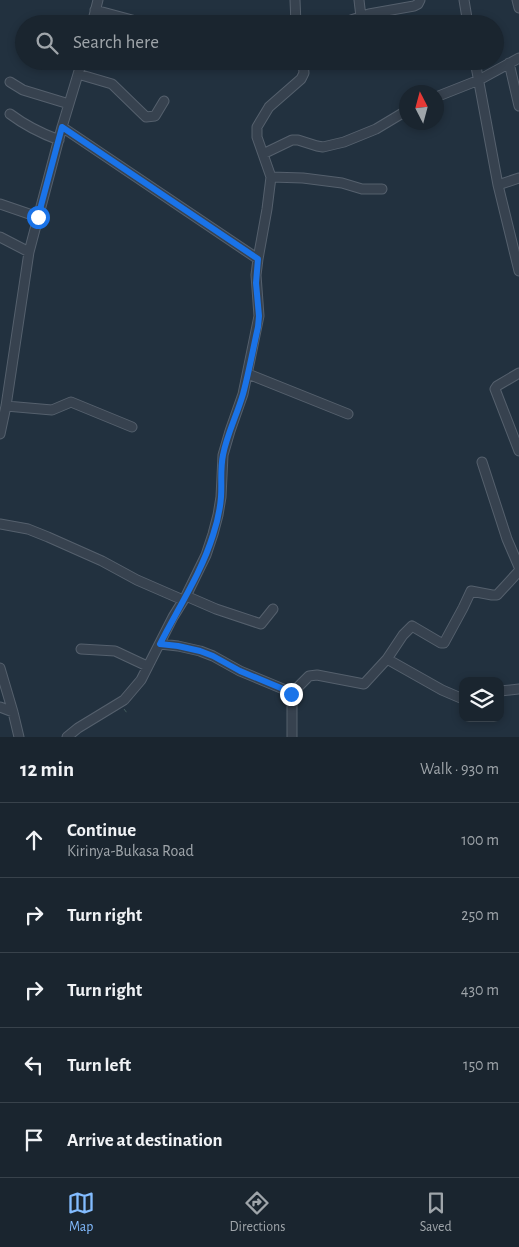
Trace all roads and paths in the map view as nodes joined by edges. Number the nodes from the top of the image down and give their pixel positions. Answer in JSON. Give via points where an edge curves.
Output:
{"nodes":[{"id":1,"x":98,"y":0,"type":"edge"},
{"id":2,"x":295,"y":0,"type":"edge"},
{"id":3,"x":359,"y":0,"type":"edge"},
{"id":4,"x":420,"y":0,"type":"edge"},
{"id":5,"x":464,"y":0,"type":"edge"},
{"id":6,"x":517,"y":0,"type":"edge"},
{"id":7,"x":519,"y":8,"type":"edge"},
{"id":8,"x":95,"y":10,"type":"junction"},
{"id":9,"x":94,"y":15,"type":"edge"},
{"id":10,"x":114,"y":15,"type":"edge"},
{"id":11,"x":296,"y":15,"type":"edge"},
{"id":12,"x":361,"y":15,"type":"edge"},
{"id":13,"x":366,"y":15,"type":"edge"},
{"id":14,"x":466,"y":15,"type":"edge"},
{"id":15,"x":519,"y":58,"type":"edge"},
{"id":16,"x":509,"y":63,"type":"junction"},
{"id":17,"x":504,"y":66,"type":"edge"},
{"id":18,"x":79,"y":70,"type":"edge"},
{"id":19,"x":304,"y":70,"type":"edge"},
{"id":20,"x":477,"y":70,"type":"edge"},
{"id":21,"x":497,"y":70,"type":"edge"},
{"id":22,"x":78,"y":74,"type":"junction"},
{"id":23,"x":480,"y":80,"type":"junction"},
{"id":24,"x":10,"y":82,"type":"dead end"},
{"id":25,"x":444,"y":94,"type":"edge"},
{"id":26,"x":164,"y":101,"type":"dead end"},
{"id":27,"x":69,"y":104,"type":"junction"},
{"id":28,"x":519,"y":106,"type":"edge"},
{"id":29,"x":10,"y":114,"type":"dead end"},
{"id":30,"x":399,"y":115,"type":"edge"},
{"id":31,"x":62,"y":127,"type":"junction"},
{"id":32,"x":59,"y":140,"type":"junction"},
{"id":33,"x":263,"y":154,"type":"junction"},
{"id":34,"x":271,"y":177,"type":"junction"},
{"id":35,"x":519,"y":178,"type":"edge"},
{"id":36,"x":498,"y":186,"type":"junction"},
{"id":37,"x":382,"y":190,"type":"dead end"},
{"id":38,"x":0,"y":204,"type":"edge"},
{"id":39,"x":38,"y":217,"type":"junction"},
{"id":40,"x":0,"y":237,"type":"edge"},
{"id":41,"x":28,"y":252,"type":"junction"},
{"id":42,"x":258,"y":259,"type":"junction"},
{"id":43,"x":519,"y":271,"type":"edge"},
{"id":44,"x":519,"y":373,"type":"edge"},
{"id":45,"x":0,"y":374,"type":"edge"},
{"id":46,"x":248,"y":374,"type":"junction"},
{"id":47,"x":10,"y":380,"type":"junction"},
{"id":48,"x":6,"y":406,"type":"junction"},
{"id":49,"x":348,"y":414,"type":"dead end"},
{"id":50,"x":132,"y":427,"type":"dead end"},
{"id":51,"x":0,"y":434,"type":"edge"},
{"id":52,"x":519,"y":451,"type":"edge"},
{"id":53,"x":482,"y":462,"type":"dead end"},
{"id":54,"x":0,"y":524,"type":"edge"},
{"id":55,"x":519,"y":569,"type":"edge"},
{"id":56,"x":185,"y":598,"type":"junction"},
{"id":57,"x":273,"y":609,"type":"dead end"},
{"id":58,"x":160,"y":644,"type":"junction"},
{"id":59,"x":82,"y":649,"type":"dead end"},
{"id":60,"x":387,"y":659,"type":"junction"},
{"id":61,"x":147,"y":666,"type":"junction"},
{"id":62,"x":0,"y":668,"type":"edge"},
{"id":63,"x":519,"y":689,"type":"edge"},
{"id":64,"x":504,"y":691,"type":"edge"},
{"id":65,"x":291,"y":694,"type":"junction"},
{"id":66,"x":459,"y":697,"type":"edge"},
{"id":67,"x":0,"y":707,"type":"edge"},
{"id":68,"x":13,"y":712,"type":"junction"},
{"id":69,"x":19,"y":737,"type":"edge"},
{"id":70,"x":67,"y":737,"type":"edge"},
{"id":71,"x":292,"y":737,"type":"edge"}],
"edges":[{"from":1,"to":8,"type":"street"},
{"from":2,"to":11,"type":"street"},
{"from":3,"to":12,"type":"street"},
{"from":4,"to":13,"type":"street","via":[[414,6]]},
{"from":5,"to":14,"type":"street"},
{"from":6,"to":7,"type":"street"},
{"from":8,"to":9,"type":"street"},
{"from":8,"to":10,"type":"street"},
{"from":15,"to":16,"type":"street"},
{"from":16,"to":17,"type":"street"},
{"from":16,"to":28,"type":"street"},
{"from":18,"to":22,"type":"street"},
{"from":19,"to":33,"type":"street","via":[[301,79],[269,107],[257,127]]},
{"from":20,"to":23,"type":"street"},
{"from":21,"to":23,"type":"street"},
{"from":22,"to":26,"type":"street","via":[[112,84],[146,117],[155,116]]},
{"from":22,"to":27,"type":"street"},
{"from":23,"to":25,"type":"street"},
{"from":23,"to":36,"type":"street"},
{"from":24,"to":27,"type":"street","via":[[23,90]]},
{"from":27,"to":31,"type":"street"},
{"from":29,"to":32,"type":"street","via":[[21,123]]},
{"from":30,"to":33,"type":"street","via":[[349,140],[323,147],[292,140]]},
{"from":31,"to":32,"type":"street"},
{"from":31,"to":42,"type":"street"},
{"from":32,"to":39,"type":"street"},
{"from":33,"to":34,"type":"street"},
{"from":34,"to":37,"type":"street","via":[[303,178]]},
{"from":34,"to":42,"type":"street"},
{"from":35,"to":36,"type":"street"},
{"from":36,"to":43,"type":"street"},
{"from":38,"to":39,"type":"street"},
{"from":39,"to":41,"type":"street"},
{"from":40,"to":41,"type":"street"},
{"from":41,"to":47,"type":"street"},
{"from":42,"to":46,"type":"street","via":[[259,316]]},
{"from":44,"to":52,"type":"street","via":[[495,389]]},
{"from":45,"to":47,"type":"street"},
{"from":46,"to":49,"type":"street"},
{"from":46,"to":56,"type":"street","via":[[223,455],[221,497],[213,534]]},
{"from":47,"to":48,"type":"street"},
{"from":48,"to":50,"type":"street","via":[[52,410],[71,402]]},
{"from":48,"to":51,"type":"street"},
{"from":53,"to":55,"type":"street"},
{"from":54,"to":56,"type":"street","via":[[48,536],[137,580]]},
{"from":55,"to":60,"type":"street","via":[[497,595],[470,591],[444,643],[412,626]]},
{"from":56,"to":57,"type":"street","via":[[261,624]]},
{"from":56,"to":58,"type":"street"},
{"from":58,"to":61,"type":"street"},
{"from":58,"to":65,"type":"street","via":[[200,651]]},
{"from":59,"to":61,"type":"street","via":[[115,651]]},
{"from":60,"to":65,"type":"street","via":[[362,684],[312,675]]},
{"from":60,"to":66,"type":"street"},
{"from":61,"to":70,"type":"street","via":[[141,680],[124,700]]},
{"from":62,"to":68,"type":"street"},
{"from":63,"to":64,"type":"street"},
{"from":65,"to":71,"type":"street"},
{"from":67,"to":68,"type":"street"},
{"from":68,"to":69,"type":"street"}]}
